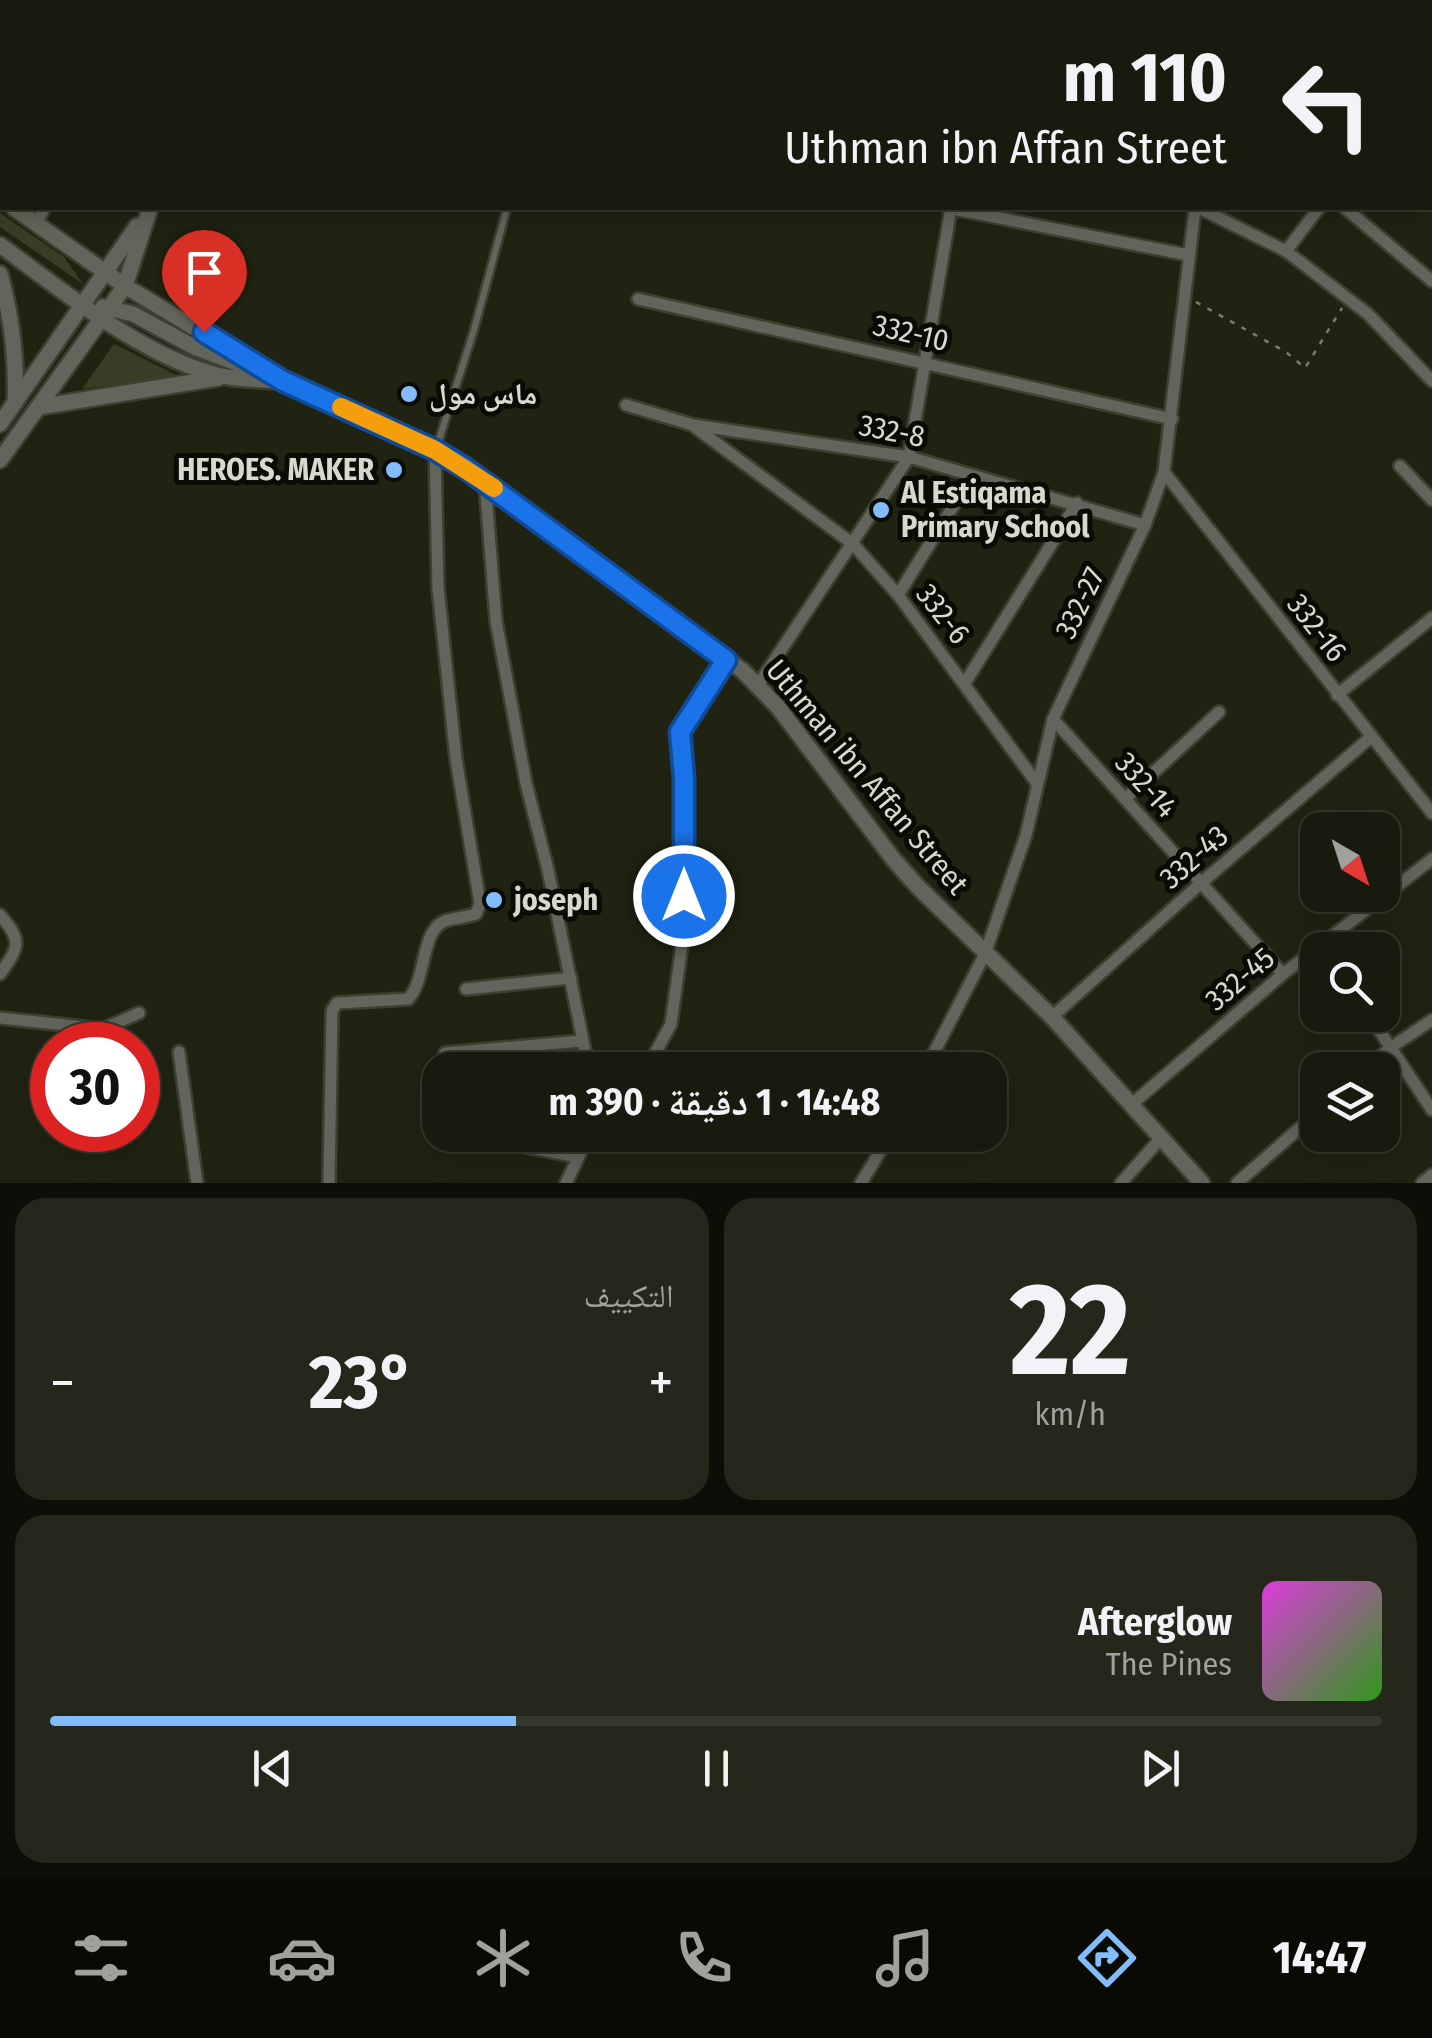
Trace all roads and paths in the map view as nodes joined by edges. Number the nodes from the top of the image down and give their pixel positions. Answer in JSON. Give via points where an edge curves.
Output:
{"nodes":[{"id":1,"x":17,"y":210,"type":"edge"},
{"id":2,"x":44,"y":210,"type":"edge"},
{"id":3,"x":148,"y":210,"type":"edge"},
{"id":4,"x":148,"y":210,"type":"edge"},
{"id":5,"x":506,"y":210,"type":"edge"},
{"id":6,"x":950,"y":210,"type":"edge"},
{"id":7,"x":960,"y":210,"type":"edge"},
{"id":8,"x":1197,"y":210,"type":"edge"},
{"id":9,"x":1201,"y":210,"type":"edge"},
{"id":10,"x":1317,"y":210,"type":"edge"},
{"id":11,"x":1348,"y":210,"type":"edge"},
{"id":12,"x":36,"y":223,"type":"junction"},
{"id":13,"x":0,"y":245,"type":"edge"},
{"id":14,"x":1286,"y":251,"type":"junction"},
{"id":15,"x":1188,"y":256,"type":"junction"},
{"id":16,"x":106,"y":273,"type":"junction"},
{"id":17,"x":0,"y":274,"type":"edge"},
{"id":18,"x":1432,"y":280,"type":"edge"},
{"id":19,"x":124,"y":286,"type":"junction"},
{"id":20,"x":1184,"y":296,"type":"junction"},
{"id":21,"x":1347,"y":298,"type":"junction"},
{"id":22,"x":638,"y":299,"type":"dead end"},
{"id":23,"x":84,"y":307,"type":"junction"},
{"id":24,"x":107,"y":314,"type":"junction"},
{"id":25,"x":924,"y":361,"type":"junction"},
{"id":26,"x":1430,"y":376,"type":"edge"},
{"id":27,"x":222,"y":377,"type":"junction"},
{"id":28,"x":283,"y":381,"type":"junction"},
{"id":29,"x":626,"y":404,"type":"dead end"},
{"id":30,"x":15,"y":405,"type":"junction"},
{"id":31,"x":39,"y":406,"type":"junction"},
{"id":32,"x":1172,"y":419,"type":"junction"},
{"id":33,"x":0,"y":424,"type":"edge"},
{"id":34,"x":693,"y":426,"type":"junction"},
{"id":35,"x":435,"y":450,"type":"junction"},
{"id":36,"x":909,"y":457,"type":"junction"},
{"id":37,"x":0,"y":460,"type":"edge"},
{"id":38,"x":1400,"y":466,"type":"dead end"},
{"id":39,"x":1164,"y":472,"type":"junction"},
{"id":40,"x":972,"y":476,"type":"junction"},
{"id":41,"x":485,"y":482,"type":"junction"},
{"id":42,"x":1432,"y":500,"type":"edge"},
{"id":43,"x":1076,"y":502,"type":"junction"},
{"id":44,"x":1146,"y":525,"type":"junction"},
{"id":45,"x":853,"y":544,"type":"junction"},
{"id":46,"x":898,"y":595,"type":"junction"},
{"id":47,"x":1432,"y":618,"type":"edge"},
{"id":48,"x":726,"y":660,"type":"junction"},
{"id":49,"x":965,"y":682,"type":"junction"},
{"id":50,"x":758,"y":685,"type":"junction"},
{"id":51,"x":1337,"y":694,"type":"junction"},
{"id":52,"x":1218,"y":712,"type":"dead end"},
{"id":53,"x":1053,"y":718,"type":"junction"},
{"id":54,"x":1371,"y":736,"type":"junction"},
{"id":55,"x":1036,"y":782,"type":"junction"},
{"id":56,"x":1125,"y":798,"type":"junction"},
{"id":57,"x":1432,"y":813,"type":"edge"},
{"id":58,"x":1432,"y":859,"type":"edge"},
{"id":59,"x":1201,"y":883,"type":"junction"},
{"id":60,"x":0,"y":915,"type":"edge"},
{"id":61,"x":1342,"y":932,"type":"edge"},
{"id":62,"x":986,"y":954,"type":"junction"},
{"id":63,"x":1300,"y":963,"type":"edge"},
{"id":64,"x":0,"y":974,"type":"edge"},
{"id":65,"x":1283,"y":974,"type":"junction"},
{"id":66,"x":571,"y":978,"type":"junction"},
{"id":67,"x":466,"y":989,"type":"dead end"},
{"id":68,"x":139,"y":1013,"type":"dead end"},
{"id":69,"x":1052,"y":1017,"type":"junction"},
{"id":70,"x":0,"y":1018,"type":"edge"},
{"id":71,"x":1432,"y":1020,"type":"edge"},
{"id":72,"x":1379,"y":1032,"type":"edge"},
{"id":73,"x":582,"y":1041,"type":"junction"},
{"id":74,"x":1390,"y":1048,"type":"junction"},
{"id":75,"x":179,"y":1052,"type":"dead end"},
{"id":76,"x":457,"y":1052,"type":"edge"},
{"id":77,"x":585,"y":1052,"type":"edge"},
{"id":78,"x":656,"y":1052,"type":"edge"},
{"id":79,"x":935,"y":1052,"type":"edge"},
{"id":80,"x":1385,"y":1052,"type":"edge"},
{"id":81,"x":1132,"y":1104,"type":"junction"},
{"id":82,"x":1432,"y":1110,"type":"edge"},
{"id":83,"x":1300,"y":1128,"type":"edge"},
{"id":84,"x":1162,"y":1137,"type":"junction"},
{"id":85,"x":549,"y":1152,"type":"edge"},
{"id":86,"x":581,"y":1152,"type":"edge"},
{"id":87,"x":879,"y":1152,"type":"edge"},
{"id":88,"x":578,"y":1158,"type":"junction"},
{"id":89,"x":1432,"y":1175,"type":"edge"},
{"id":90,"x":197,"y":1183,"type":"edge"},
{"id":91,"x":329,"y":1183,"type":"edge"},
{"id":92,"x":566,"y":1183,"type":"edge"},
{"id":93,"x":860,"y":1183,"type":"edge"},
{"id":94,"x":1121,"y":1183,"type":"edge"},
{"id":95,"x":1202,"y":1183,"type":"edge"},
{"id":96,"x":1238,"y":1183,"type":"edge"},
{"id":97,"x":1422,"y":1183,"type":"edge"}],
"edges":[{"from":1,"to":12,"type":"street","name":"Uthman ibn Affan Street"},
{"from":2,"to":12,"type":"street"},
{"from":3,"to":16,"type":"street"},
{"from":4,"to":19,"type":"street"},
{"from":5,"to":35,"type":"lane"},
{"from":6,"to":25,"type":"street"},
{"from":7,"to":15,"type":"street"},
{"from":8,"to":15,"type":"street","name":"332-27"},
{"from":9,"to":14,"type":"street"},
{"from":10,"to":14,"type":"street"},
{"from":11,"to":18,"type":"street"},
{"from":12,"to":16,"type":"street","name":"Uthman ibn Affan Street"},
{"from":13,"to":23,"type":"street","name":"Uthman ibn Affan Street"},
{"from":14,"to":21,"type":"street"},
{"from":15,"to":20,"type":"street","name":"332-27"},
{"from":16,"to":19,"type":"street","name":"Uthman ibn Affan Street"},
{"from":16,"to":23,"type":"street"},
{"from":17,"to":30,"type":"street","via":[[12,315]]},
{"from":19,"to":24,"type":"street"},
{"from":19,"to":28,"type":"street","name":"Uthman ibn Affan Street"},
{"from":20,"to":21,"type":"path","via":[[1305,368]]},
{"from":20,"to":32,"type":"street","name":"332-27"},
{"from":21,"to":26,"type":"street"},
{"from":22,"to":25,"type":"street","name":"332-10"},
{"from":23,"to":24,"type":"street","name":"Uthman ibn Affan Street"},
{"from":23,"to":30,"type":"street"},
{"from":24,"to":27,"type":"street","name":"Uthman ibn Affan Street","via":[[184,364]]},
{"from":24,"to":28,"type":"street","via":[[134,314],[194,347]]},
{"from":24,"to":31,"type":"street"},
{"from":25,"to":32,"type":"street","name":"332-10"},
{"from":25,"to":36,"type":"street"},
{"from":27,"to":28,"type":"street","name":"Uthman ibn Affan Street"},
{"from":27,"to":31,"type":"street"},
{"from":28,"to":35,"type":"street","name":"Uthman ibn Affan Street"},
{"from":29,"to":34,"type":"street","name":"332-8"},
{"from":30,"to":33,"type":"street"},
{"from":31,"to":37,"type":"street"},
{"from":32,"to":39,"type":"street","name":"332-27"},
{"from":34,"to":36,"type":"street","name":"332-8"},
{"from":34,"to":45,"type":"street","name":"332-6"},
{"from":35,"to":41,"type":"street","name":"Uthman ibn Affan Street"},
{"from":35,"to":91,"type":"street","via":[[438,588],[480,903],[476,914],[443,922],[429,935],[416,991],[408,999],[337,1004],[332,1010]]},
{"from":36,"to":40,"type":"street","name":"332-8"},
{"from":36,"to":45,"type":"street"},
{"from":38,"to":42,"type":"street"},
{"from":39,"to":44,"type":"street","name":"332-27"},
{"from":39,"to":51,"type":"street","name":"332-16"},
{"from":40,"to":43,"type":"street","name":"332-8"},
{"from":40,"to":46,"type":"street"},
{"from":41,"to":48,"type":"street","name":"Uthman ibn Affan Street"},
{"from":41,"to":66,"type":"street","via":[[496,622]]},
{"from":43,"to":44,"type":"street","name":"332-8"},
{"from":43,"to":49,"type":"street"},
{"from":44,"to":53,"type":"street","name":"332-27"},
{"from":45,"to":46,"type":"street","name":"332-6"},
{"from":45,"to":50,"type":"street"},
{"from":46,"to":49,"type":"street","name":"332-6"},
{"from":47,"to":51,"type":"street"},
{"from":48,"to":50,"type":"street","name":"Uthman ibn Affan Street"},
{"from":48,"to":78,"type":"street","via":[[680,732],[684,930],[671,1024]]},
{"from":49,"to":55,"type":"street","name":"332-6"},
{"from":50,"to":62,"type":"street","name":"Uthman ibn Affan Street","via":[[894,860]]},
{"from":51,"to":54,"type":"street","name":"332-16"},
{"from":52,"to":56,"type":"street"},
{"from":53,"to":55,"type":"street","name":"332-27"},
{"from":53,"to":56,"type":"street","name":"332-14"},
{"from":54,"to":57,"type":"street","name":"332-16"},
{"from":54,"to":59,"type":"street","name":"332-43"},
{"from":55,"to":62,"type":"street","name":"332-27","via":[[1026,835]]},
{"from":56,"to":59,"type":"street","name":"332-14"},
{"from":58,"to":61,"type":"street","name":"332-45"},
{"from":59,"to":65,"type":"street","name":"332-14"},
{"from":59,"to":69,"type":"street","name":"332-43"},
{"from":60,"to":64,"type":"street","via":[[17,942]]},
{"from":62,"to":69,"type":"street","name":"Uthman ibn Affan Street"},
{"from":62,"to":79,"type":"street","name":"332-27"},
{"from":63,"to":65,"type":"street","name":"332-45"},
{"from":65,"to":81,"type":"street","name":"332-45"},
{"from":66,"to":67,"type":"street"},
{"from":66,"to":73,"type":"street"},
{"from":68,"to":70,"type":"street","via":[[103,1030]]},
{"from":69,"to":81,"type":"street","name":"Uthman ibn Affan Street"},
{"from":71,"to":74,"type":"street"},
{"from":72,"to":74,"type":"street"},
{"from":73,"to":76,"type":"street"},
{"from":73,"to":77,"type":"street"},
{"from":74,"to":80,"type":"street"},
{"from":74,"to":82,"type":"street"},
{"from":75,"to":90,"type":"street"},
{"from":81,"to":84,"type":"street","name":"Uthman ibn Affan Street"},
{"from":83,"to":96,"type":"street"},
{"from":84,"to":94,"type":"street"},
{"from":84,"to":95,"type":"street","name":"Uthman ibn Affan Street"},
{"from":85,"to":88,"type":"street"},
{"from":86,"to":88,"type":"street"},
{"from":87,"to":93,"type":"street"},
{"from":88,"to":92,"type":"street"},
{"from":89,"to":97,"type":"street"}]}
